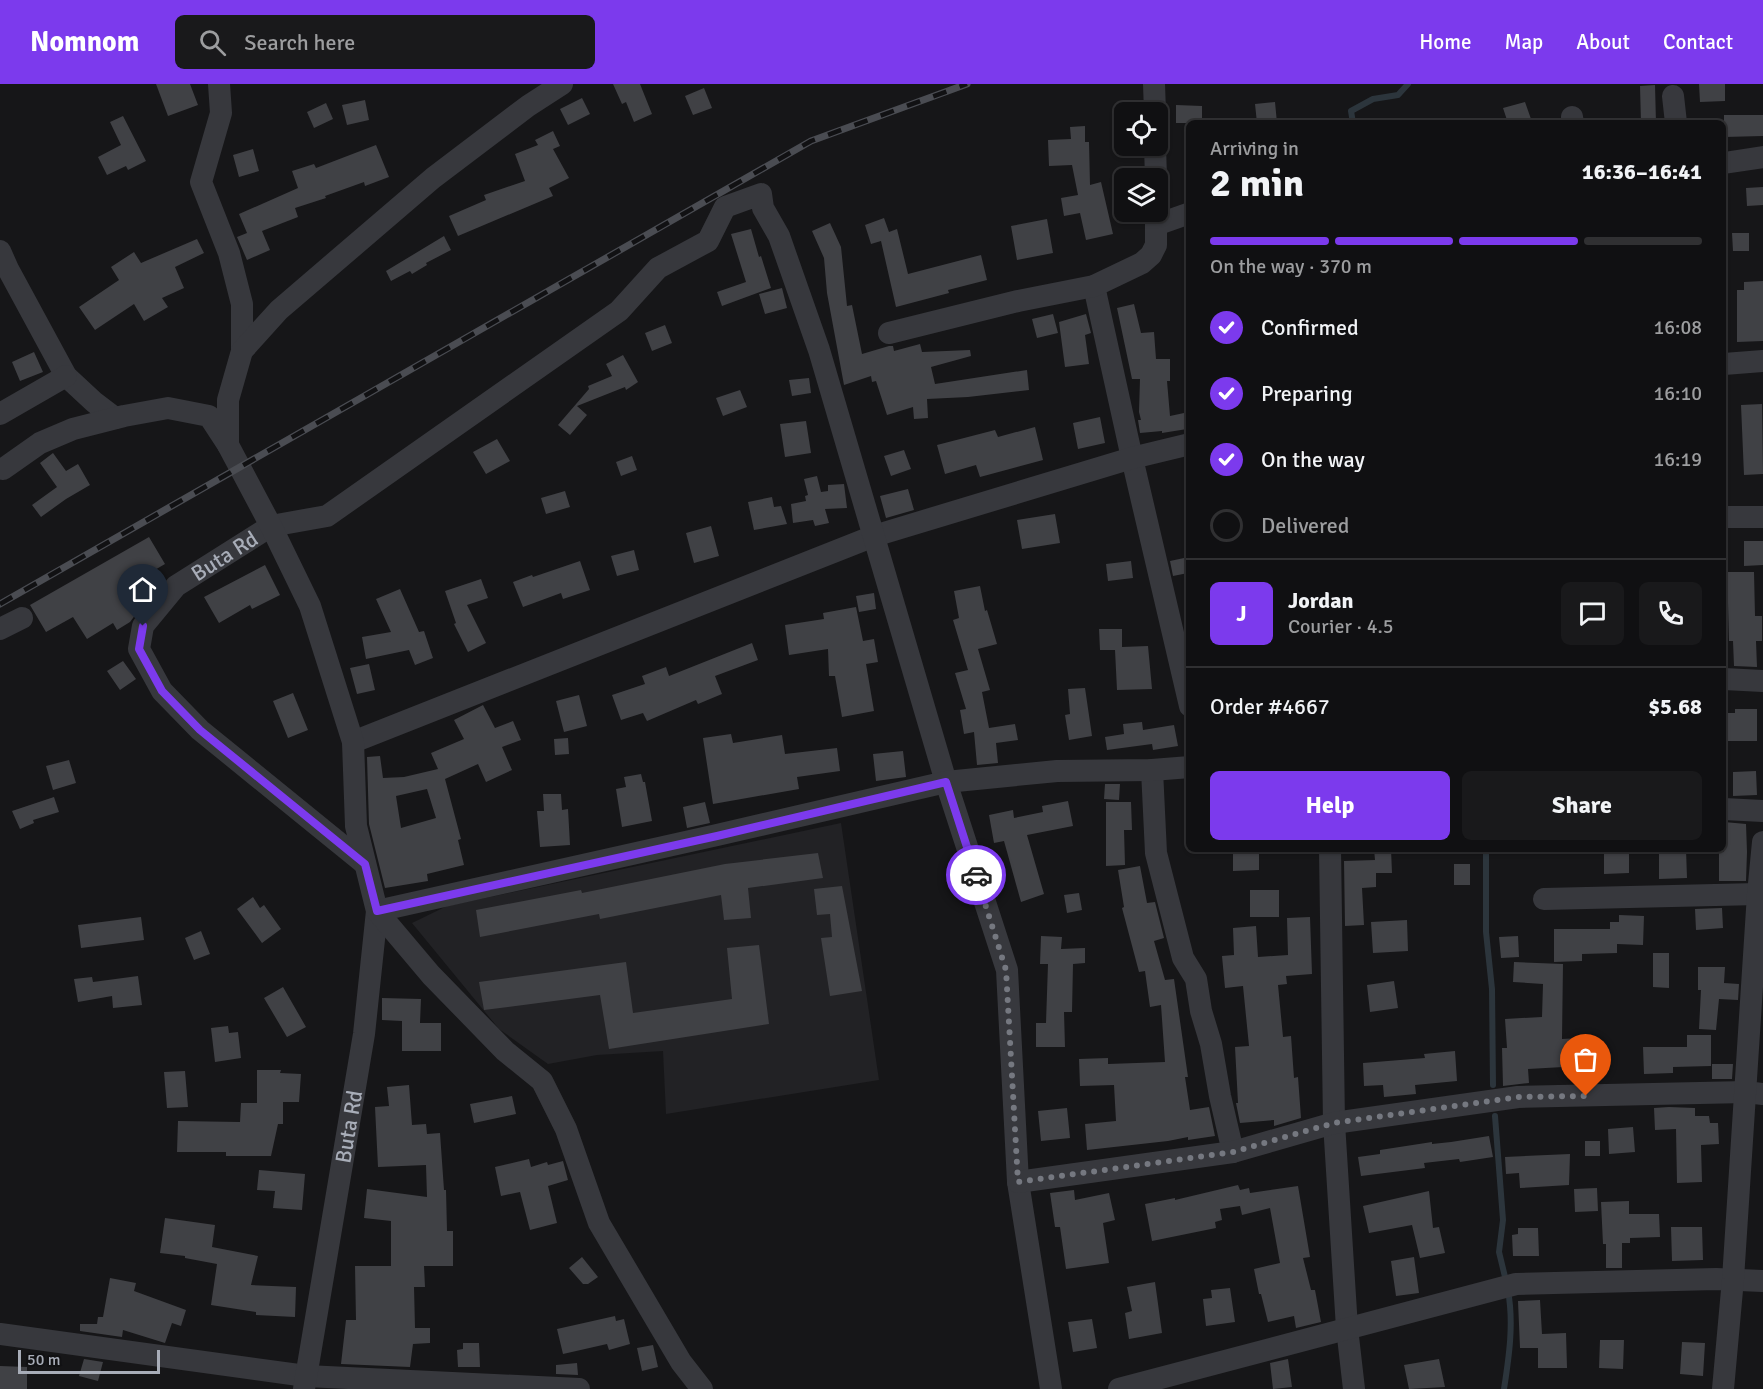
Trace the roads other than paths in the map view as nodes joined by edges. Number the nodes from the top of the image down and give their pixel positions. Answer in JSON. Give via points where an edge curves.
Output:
{"nodes":[{"id":1,"x":219,"y":84,"type":"edge"},
{"id":2,"x":562,"y":84,"type":"edge"},
{"id":3,"x":1154,"y":84,"type":"edge"},
{"id":4,"x":1673,"y":96,"type":"dead end"},
{"id":5,"x":1155,"y":102,"type":"edge"},
{"id":6,"x":1676,"y":120,"type":"edge"},
{"id":7,"x":1763,"y":157,"type":"edge"},
{"id":8,"x":1726,"y":163,"type":"edge"},
{"id":9,"x":1186,"y":214,"type":"edge"},
{"id":10,"x":1168,"y":216,"type":"edge"},
{"id":11,"x":1156,"y":222,"type":"edge"},
{"id":12,"x":0,"y":251,"type":"edge"},
{"id":13,"x":1094,"y":286,"type":"junction"},
{"id":14,"x":889,"y":333,"type":"dead end"},
{"id":15,"x":242,"y":351,"type":"junction"},
{"id":16,"x":1763,"y":361,"type":"edge"},
{"id":17,"x":1726,"y":364,"type":"edge"},
{"id":18,"x":66,"y":376,"type":"junction"},
{"id":19,"x":0,"y":414,"type":"edge"},
{"id":20,"x":115,"y":418,"type":"junction"},
{"id":21,"x":228,"y":445,"type":"junction"},
{"id":22,"x":1186,"y":445,"type":"edge"},
{"id":23,"x":1132,"y":458,"type":"junction"},
{"id":24,"x":3,"y":469,"type":"dead end"},
{"id":25,"x":1763,"y":517,"type":"edge"},
{"id":26,"x":1726,"y":518,"type":"edge"},
{"id":27,"x":271,"y":526,"type":"junction"},
{"id":28,"x":874,"y":536,"type":"junction"},
{"id":29,"x":22,"y":618,"type":"dead end"},
{"id":30,"x":0,"y":629,"type":"edge"},
{"id":31,"x":1726,"y":679,"type":"edge"},
{"id":32,"x":1763,"y":681,"type":"edge"},
{"id":33,"x":1186,"y":689,"type":"edge"},
{"id":34,"x":353,"y":742,"type":"junction"},
{"id":35,"x":1186,"y":767,"type":"edge"},
{"id":36,"x":1152,"y":770,"type":"junction"},
{"id":37,"x":946,"y":782,"type":"junction"},
{"id":38,"x":1726,"y":809,"type":"edge"},
{"id":39,"x":1763,"y":811,"type":"edge"},
{"id":40,"x":1763,"y":851,"type":"edge"},
{"id":41,"x":1330,"y":852,"type":"edge"},
{"id":42,"x":365,"y":864,"type":"junction"},
{"id":43,"x":1758,"y":894,"type":"junction"},
{"id":44,"x":1544,"y":899,"type":"dead end"},
{"id":45,"x":377,"y":911,"type":"junction"},
{"id":46,"x":1754,"y":1093,"type":"edge"},
{"id":47,"x":1334,"y":1123,"type":"junction"},
{"id":48,"x":1233,"y":1152,"type":"junction"},
{"id":49,"x":1018,"y":1182,"type":"junction"},
{"id":50,"x":1733,"y":1280,"type":"junction"},
{"id":51,"x":1763,"y":1281,"type":"edge"},
{"id":52,"x":1347,"y":1328,"type":"junction"},
{"id":53,"x":0,"y":1334,"type":"edge"},
{"id":54,"x":305,"y":1382,"type":"edge"},
{"id":55,"x":697,"y":1388,"type":"edge"},
{"id":56,"x":579,"y":1389,"type":"edge"},
{"id":57,"x":1051,"y":1389,"type":"edge"},
{"id":58,"x":1119,"y":1389,"type":"edge"},
{"id":59,"x":1354,"y":1389,"type":"edge"},
{"id":60,"x":1723,"y":1389,"type":"edge"}],
"edges":[{"from":1,"to":15,"type":"street","via":[[220,113],[201,182],[229,253],[242,304]]},
{"from":2,"to":15,"type":"street","via":[[433,178],[279,310]]},
{"from":3,"to":5,"type":"street"},
{"from":4,"to":6,"type":"street"},
{"from":7,"to":8,"type":"street"},
{"from":9,"to":10,"type":"street"},
{"from":11,"to":13,"type":"street","via":[[1156,245],[1151,255]]},
{"from":12,"to":18,"type":"street"},
{"from":13,"to":14,"type":"street"},
{"from":13,"to":23,"type":"street"},
{"from":15,"to":21,"type":"street","via":[[228,400]]},
{"from":16,"to":17,"type":"street"},
{"from":18,"to":19,"type":"street"},
{"from":18,"to":20,"type":"street"},
{"from":20,"to":21,"type":"street","via":[[168,408],[209,416]]},
{"from":20,"to":24,"type":"street","via":[[40,443]]},
{"from":21,"to":27,"type":"street"},
{"from":22,"to":23,"type":"street"},
{"from":23,"to":28,"type":"street"},
{"from":23,"to":33,"type":"street"},
{"from":25,"to":26,"type":"street"},
{"from":27,"to":28,"type":"street","via":[[327,516],[618,311],[658,268],[708,241],[725,207],[761,194],[763,208],[779,236],[819,350]]},
{"from":27,"to":34,"type":"street","name":"Buta Rd","via":[[310,606]]},
{"from":27,"to":42,"type":"street","name":"Buta Rd","via":[[176,586],[143,626],[139,649],[162,691],[200,730]]},
{"from":28,"to":34,"type":"street"},
{"from":28,"to":37,"type":"street"},
{"from":29,"to":30,"type":"street"},
{"from":31,"to":32,"type":"street"},
{"from":34,"to":42,"type":"street","name":"Buta Rd","via":[[356,826]]},
{"from":35,"to":36,"type":"street"},
{"from":36,"to":37,"type":"street","via":[[1057,771]]},
{"from":36,"to":48,"type":"street","via":[[1156,853],[1183,958],[1196,979]]},
{"from":37,"to":45,"type":"street"},
{"from":37,"to":49,"type":"street","via":[[1006,970]]},
{"from":38,"to":39,"type":"street"},
{"from":40,"to":43,"type":"street"},
{"from":41,"to":47,"type":"street"},
{"from":42,"to":45,"type":"street","name":"Buta Rd"},
{"from":43,"to":44,"type":"street"},
{"from":43,"to":46,"type":"street"},
{"from":45,"to":54,"type":"street","name":"Buta Rd","via":[[364,1034]]},
{"from":45,"to":55,"type":"street","via":[[496,1043],[542,1081],[566,1130],[599,1223]]},
{"from":46,"to":47,"type":"street","via":[[1518,1097]]},
{"from":46,"to":50,"type":"street"},
{"from":47,"to":48,"type":"street"},
{"from":47,"to":52,"type":"street"},
{"from":48,"to":49,"type":"street"},
{"from":49,"to":57,"type":"street"},
{"from":50,"to":51,"type":"street"},
{"from":50,"to":52,"type":"street","via":[[1516,1284]]},
{"from":50,"to":60,"type":"street"},
{"from":52,"to":58,"type":"street"},
{"from":52,"to":59,"type":"street"},
{"from":53,"to":54,"type":"street"},
{"from":54,"to":56,"type":"street"}]}
